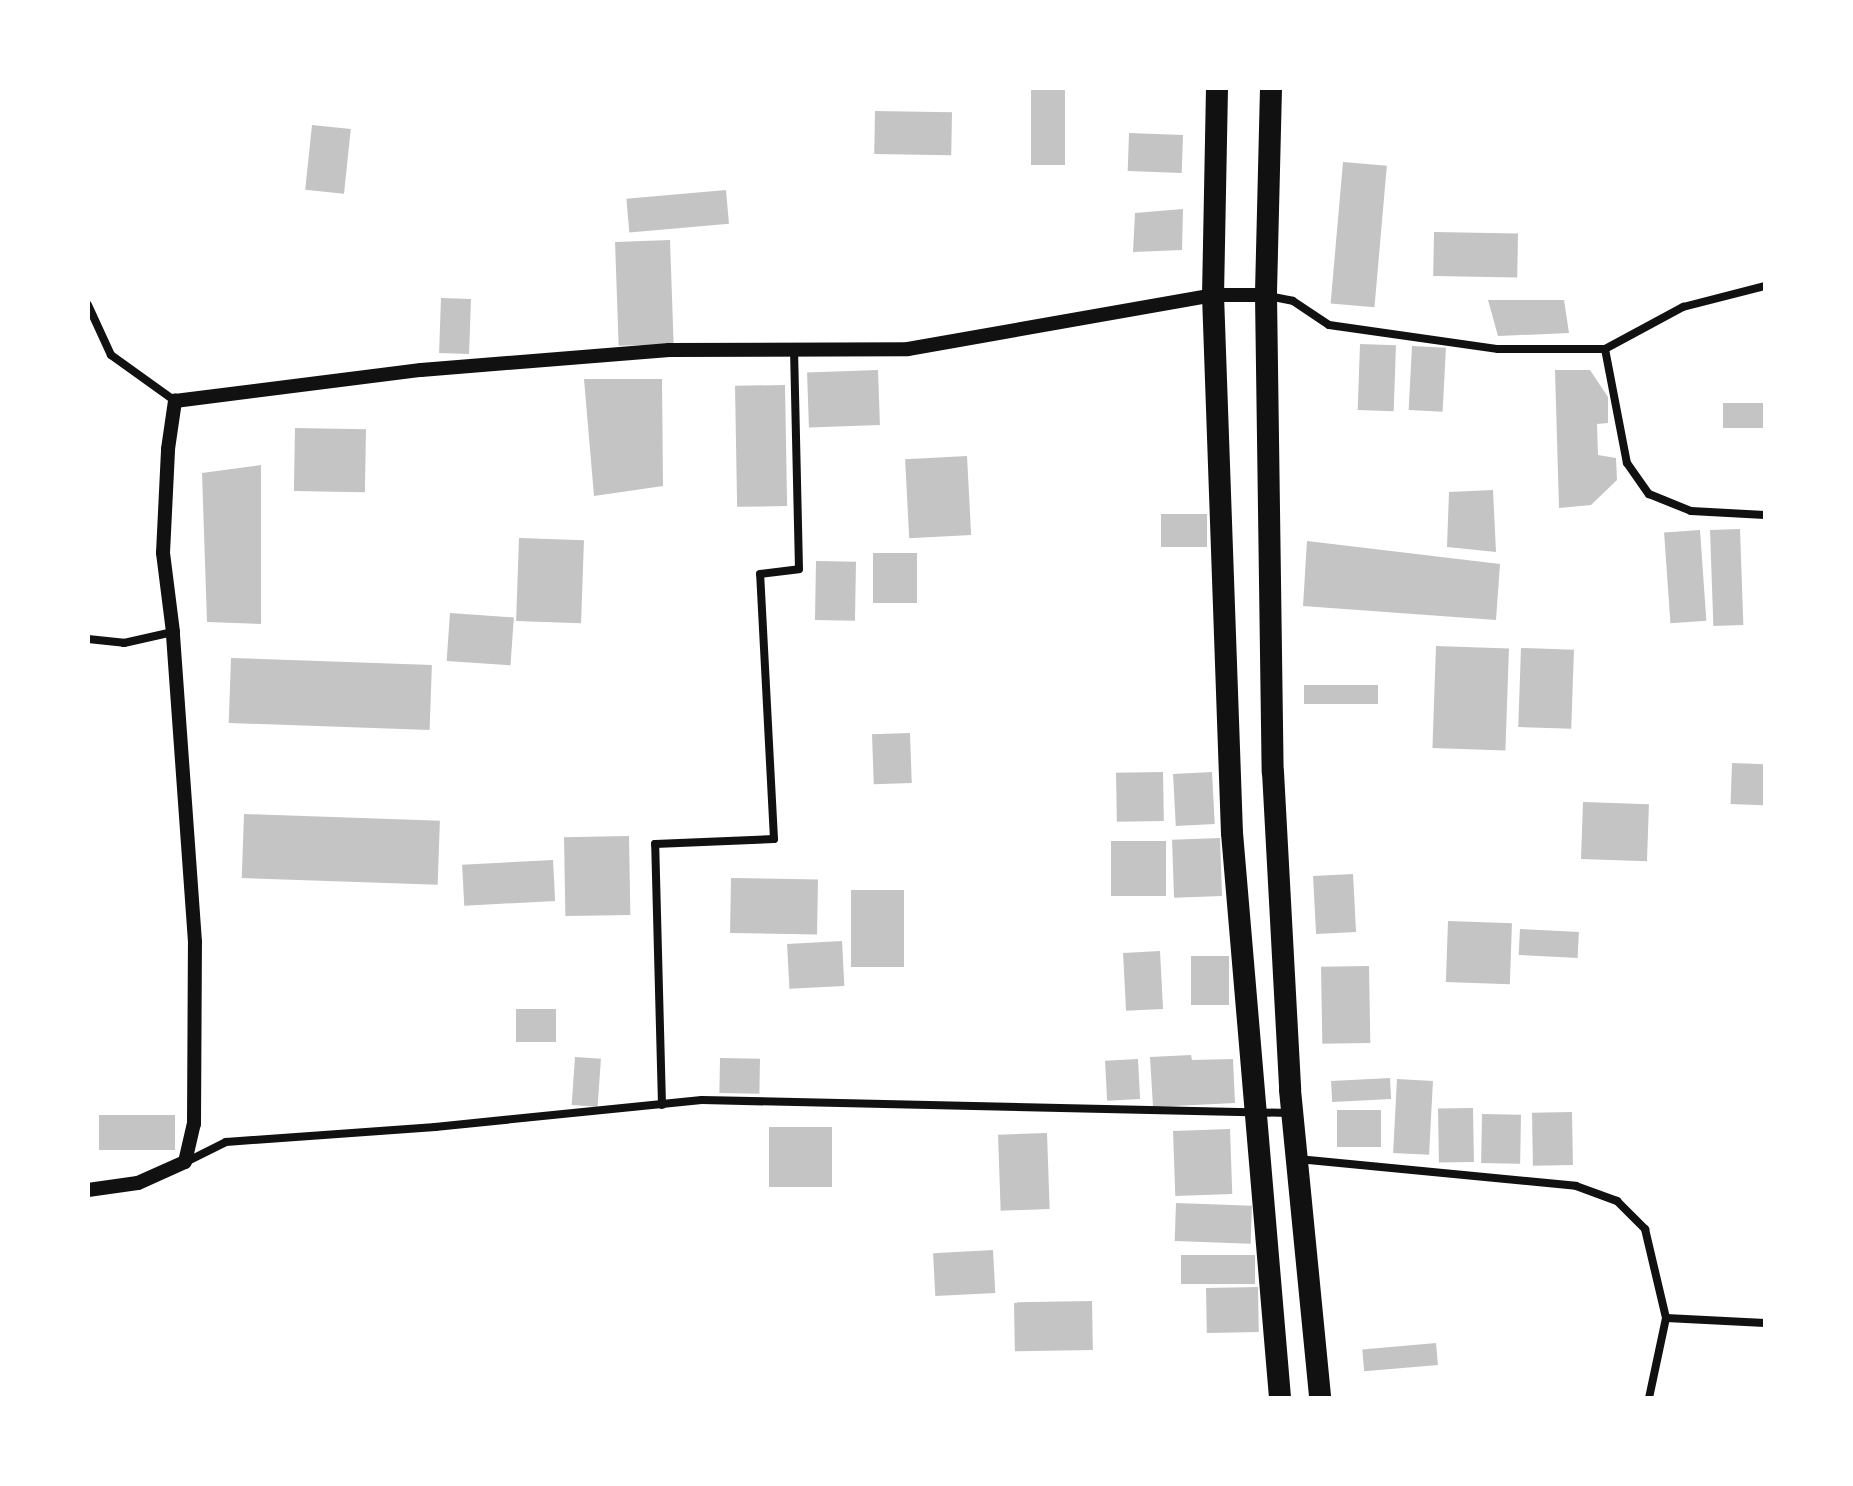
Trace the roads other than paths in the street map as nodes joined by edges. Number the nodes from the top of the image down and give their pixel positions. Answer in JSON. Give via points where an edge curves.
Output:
{"nodes":[{"id":1,"x":1217,"y":88,"type":"edge"},
{"id":2,"x":1271,"y":88,"type":"edge"},
{"id":3,"x":1765,"y":286,"type":"edge"},
{"id":4,"x":1213,"y":295,"type":"junction"},
{"id":5,"x":1266,"y":295,"type":"junction"},
{"id":6,"x":88,"y":305,"type":"edge"},
{"id":7,"x":794,"y":347,"type":"junction"},
{"id":8,"x":1605,"y":349,"type":"junction"},
{"id":9,"x":175,"y":401,"type":"junction"},
{"id":10,"x":1765,"y":515,"type":"edge"},
{"id":11,"x":173,"y":632,"type":"junction"},
{"id":12,"x":88,"y":639,"type":"edge"},
{"id":13,"x":662,"y":1105,"type":"junction"},
{"id":14,"x":1256,"y":1113,"type":"junction"},
{"id":15,"x":1293,"y":1113,"type":"junction"},
{"id":16,"x":1297,"y":1159,"type":"junction"},
{"id":17,"x":185,"y":1162,"type":"junction"},
{"id":18,"x":88,"y":1192,"type":"edge"},
{"id":19,"x":1666,"y":1318,"type":"junction"},
{"id":20,"x":1765,"y":1323,"type":"edge"},
{"id":21,"x":1280,"y":1398,"type":"edge"},
{"id":22,"x":1320,"y":1398,"type":"edge"},
{"id":23,"x":1649,"y":1398,"type":"edge"}],
"edges":[{"from":1,"to":4,"type":"highway"},
{"from":2,"to":5,"type":"highway"},
{"from":3,"to":8,"type":"street","via":[[1683,307]]},
{"from":4,"to":5,"type":"street"},
{"from":4,"to":7,"type":"street","via":[[908,349]]},
{"from":4,"to":14,"type":"highway","via":[[1232,833]]},
{"from":5,"to":8,"type":"street","via":[[1293,301],[1329,325],[1498,349]]},
{"from":5,"to":15,"type":"highway","via":[[1273,772]]},
{"from":6,"to":9,"type":"street","via":[[111,355]]},
{"from":7,"to":9,"type":"street","via":[[669,350],[421,370]]},
{"from":7,"to":13,"type":"street","via":[[799,569],[760,574],[774,839],[655,844]]},
{"from":8,"to":10,"type":"street","via":[[1627,463],[1649,494],[1691,511]]},
{"from":9,"to":11,"type":"street","via":[[163,553]]},
{"from":11,"to":12,"type":"street","via":[[124,643]]},
{"from":11,"to":17,"type":"street","via":[[195,942],[194,1124]]},
{"from":13,"to":14,"type":"street","via":[[702,1100],[929,1103]]},
{"from":13,"to":17,"type":"street","via":[[226,1142]]},
{"from":14,"to":15,"type":"street"},
{"from":14,"to":21,"type":"highway"},
{"from":15,"to":16,"type":"highway"},
{"from":16,"to":19,"type":"street","via":[[1576,1186],[1617,1201],[1645,1229]]},
{"from":16,"to":22,"type":"highway"},
{"from":17,"to":18,"type":"street","via":[[138,1183]]},
{"from":19,"to":20,"type":"street"},
{"from":19,"to":23,"type":"street"}]}
